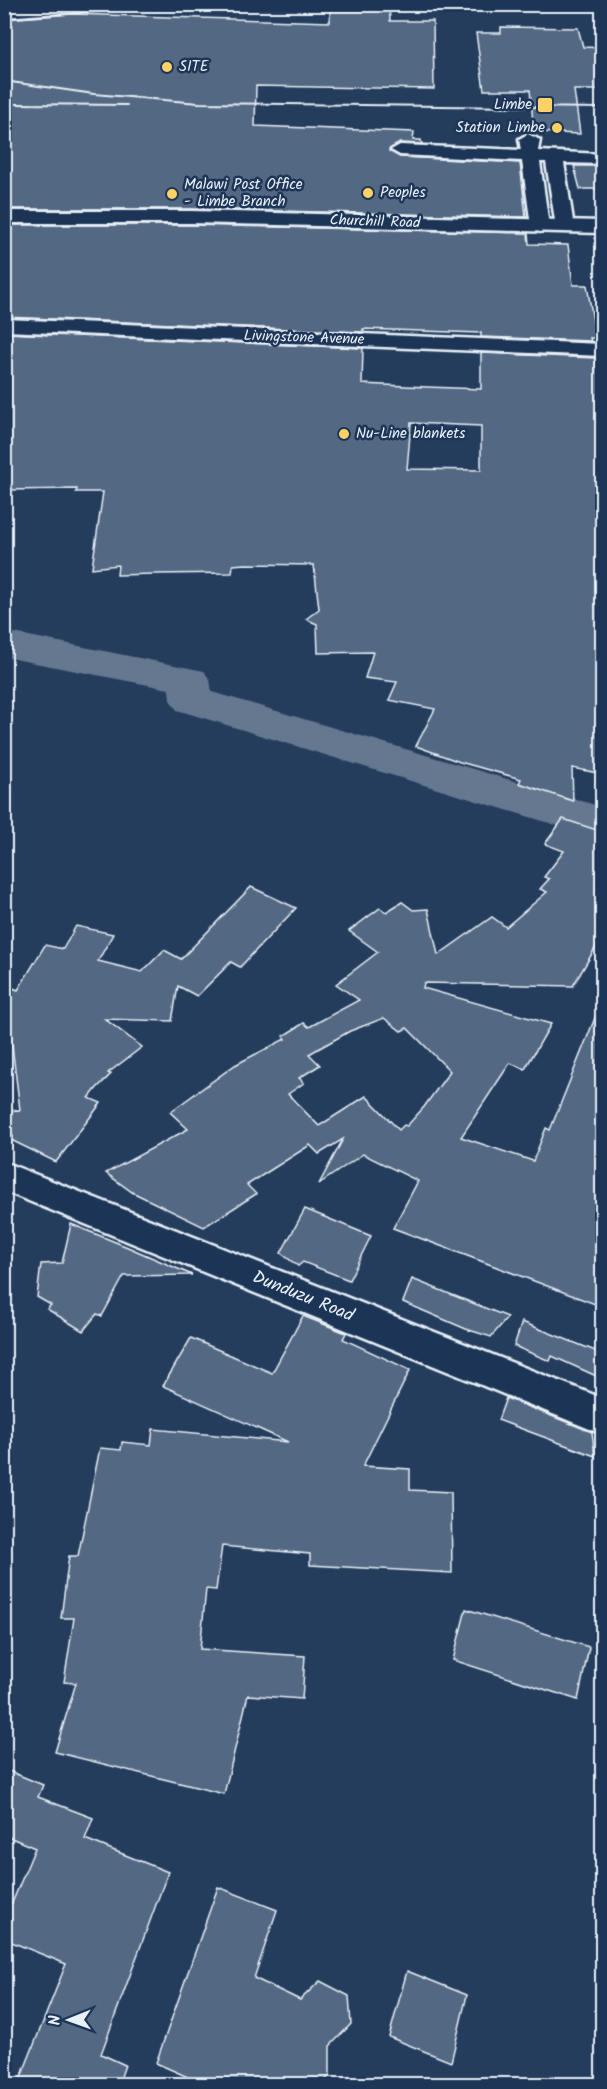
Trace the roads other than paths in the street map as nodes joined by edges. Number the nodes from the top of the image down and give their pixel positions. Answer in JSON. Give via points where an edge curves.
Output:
{"nodes":[{"id":1,"x":112,"y":4,"type":"edge"},
{"id":2,"x":4,"y":12,"type":"edge"},
{"id":3,"x":400,"y":150,"type":"dead end"},
{"id":4,"x":528,"y":156,"type":"junction"},
{"id":5,"x":560,"y":158,"type":"junction"},
{"id":6,"x":603,"y":159,"type":"edge"},
{"id":7,"x":534,"y":187,"type":"junction"},
{"id":8,"x":559,"y":188,"type":"junction"},
{"id":9,"x":4,"y":217,"type":"edge"},
{"id":10,"x":540,"y":226,"type":"junction"},
{"id":11,"x":565,"y":226,"type":"junction"},
{"id":12,"x":603,"y":227,"type":"edge"},
{"id":13,"x":4,"y":326,"type":"edge"},
{"id":14,"x":603,"y":350,"type":"edge"},
{"id":15,"x":4,"y":1176,"type":"edge"},
{"id":16,"x":603,"y":1416,"type":"edge"}],
"edges":[{"from":1,"to":2,"type":"main road"},
{"from":3,"to":4,"type":"main road"},
{"from":4,"to":5,"type":"main road"},
{"from":4,"to":7,"type":"main road"},
{"from":5,"to":6,"type":"main road"},
{"from":5,"to":8,"type":"main road"},
{"from":7,"to":8,"type":"main road"},
{"from":7,"to":10,"type":"main road"},
{"from":8,"to":11,"type":"main road"},
{"from":9,"to":10,"type":"main road","name":"Churchill Road","via":[[191,217]]},
{"from":10,"to":11,"type":"main road","name":"Churchill Road"},
{"from":11,"to":12,"type":"main road","name":"Churchill Road"},
{"from":13,"to":14,"type":"main road","name":"Livingstone Avenue"},
{"from":15,"to":16,"type":"main road","name":"Dunduzu Road"}]}
